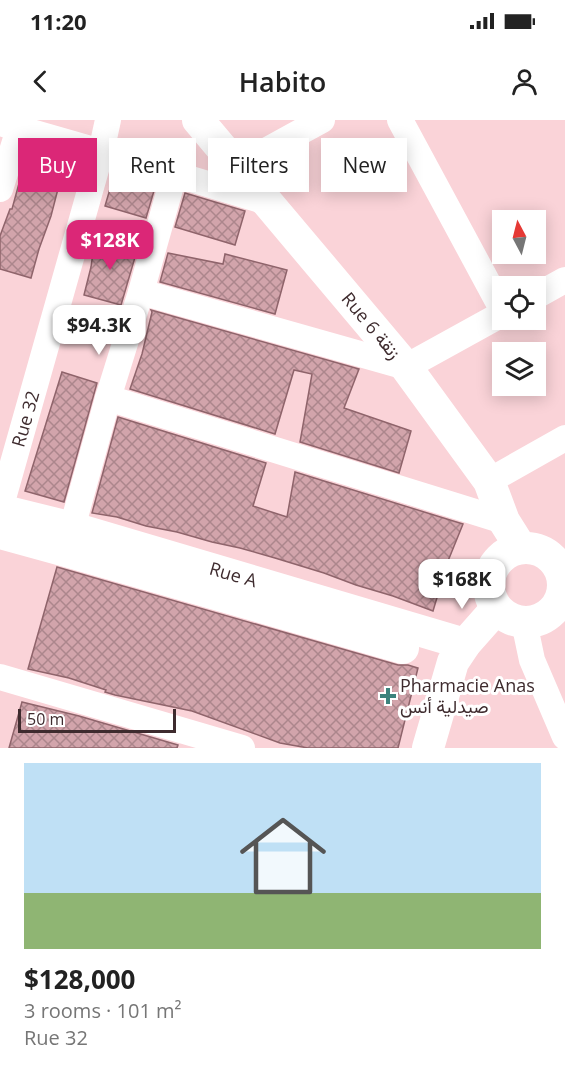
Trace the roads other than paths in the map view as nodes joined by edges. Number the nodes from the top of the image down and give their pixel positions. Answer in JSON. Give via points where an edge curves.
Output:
{"nodes":[{"id":1,"x":108,"y":120,"type":"edge"},
{"id":2,"x":198,"y":120,"type":"edge"},
{"id":3,"x":322,"y":120,"type":"edge"},
{"id":4,"x":399,"y":120,"type":"edge"},
{"id":5,"x":10,"y":126,"type":"edge"},
{"id":6,"x":214,"y":138,"type":"edge"},
{"id":7,"x":289,"y":138,"type":"edge"},
{"id":8,"x":101,"y":152,"type":"junction"},
{"id":9,"x":109,"y":155,"type":"edge"},
{"id":10,"x":196,"y":181,"type":"edge"},
{"id":11,"x":0,"y":189,"type":"edge"},
{"id":12,"x":169,"y":192,"type":"edge"},
{"id":13,"x":259,"y":192,"type":"edge"},
{"id":14,"x":267,"y":202,"type":"junction"},
{"id":15,"x":565,"y":280,"type":"edge"},
{"id":16,"x":546,"y":290,"type":"edge"},
{"id":17,"x":492,"y":291,"type":"edge"},
{"id":18,"x":141,"y":292,"type":"junction"},
{"id":19,"x":492,"y":320,"type":"edge"},
{"id":20,"x":406,"y":367,"type":"junction"},
{"id":21,"x":108,"y":398,"type":"junction"},
{"id":22,"x":565,"y":438,"type":"edge"},
{"id":23,"x":489,"y":481,"type":"junction"},
{"id":24,"x":0,"y":510,"type":"edge"},
{"id":25,"x":504,"y":521,"type":"junction"},
{"id":26,"x":0,"y":533,"type":"edge"},
{"id":27,"x":69,"y":540,"type":"junction"},
{"id":28,"x":521,"y":548,"type":"junction"},
{"id":29,"x":564,"y":588,"type":"edge"},
{"id":30,"x":510,"y":616,"type":"junction"},
{"id":31,"x":459,"y":653,"type":"junction"},
{"id":32,"x":0,"y":677,"type":"edge"},
{"id":33,"x":565,"y":737,"type":"edge"},
{"id":34,"x":242,"y":748,"type":"edge"},
{"id":35,"x":428,"y":748,"type":"edge"}],
"edges":[{"from":1,"to":8,"type":"street","name":"Rue 32"},
{"from":2,"to":6,"type":"street","name":"Rue 6 زنقة"},
{"from":3,"to":7,"type":"street"},
{"from":4,"to":17,"type":"street"},
{"from":5,"to":8,"type":"street"},
{"from":5,"to":11,"type":"street"},
{"from":8,"to":9,"type":"street"},
{"from":8,"to":24,"type":"street","name":"Rue 32"},
{"from":10,"to":14,"type":"street"},
{"from":12,"to":18,"type":"street"},
{"from":13,"to":14,"type":"street","name":"Rue 6 زنقة"},
{"from":14,"to":20,"type":"street","name":"Rue 6 زنقة"},
{"from":15,"to":16,"type":"street"},
{"from":18,"to":20,"type":"street"},
{"from":18,"to":21,"type":"street"},
{"from":19,"to":20,"type":"street"},
{"from":20,"to":23,"type":"street","name":"Rue 6 زنقة"},
{"from":21,"to":25,"type":"street"},
{"from":21,"to":27,"type":"street"},
{"from":22,"to":23,"type":"street"},
{"from":23,"to":25,"type":"street","name":"Rue 6 زنقة"},
{"from":24,"to":27,"type":"street","name":"Rue A"},
{"from":25,"to":28,"type":"street","name":"Rue 6 زنقة"},
{"from":26,"to":27,"type":"street","name":"Rue A"},
{"from":27,"to":31,"type":"street","name":"Rue A"},
{"from":28,"to":29,"type":"street","via":[[543,551],[552,558],[563,577]]},
{"from":28,"to":30,"type":"street","via":[[508,552],[490,571],[490,597]]},
{"from":29,"to":30,"type":"street","via":[[561,600],[546,617],[535,621]]},
{"from":30,"to":31,"type":"street"},
{"from":30,"to":33,"type":"street"},
{"from":31,"to":35,"type":"street"},
{"from":32,"to":34,"type":"street"}]}
